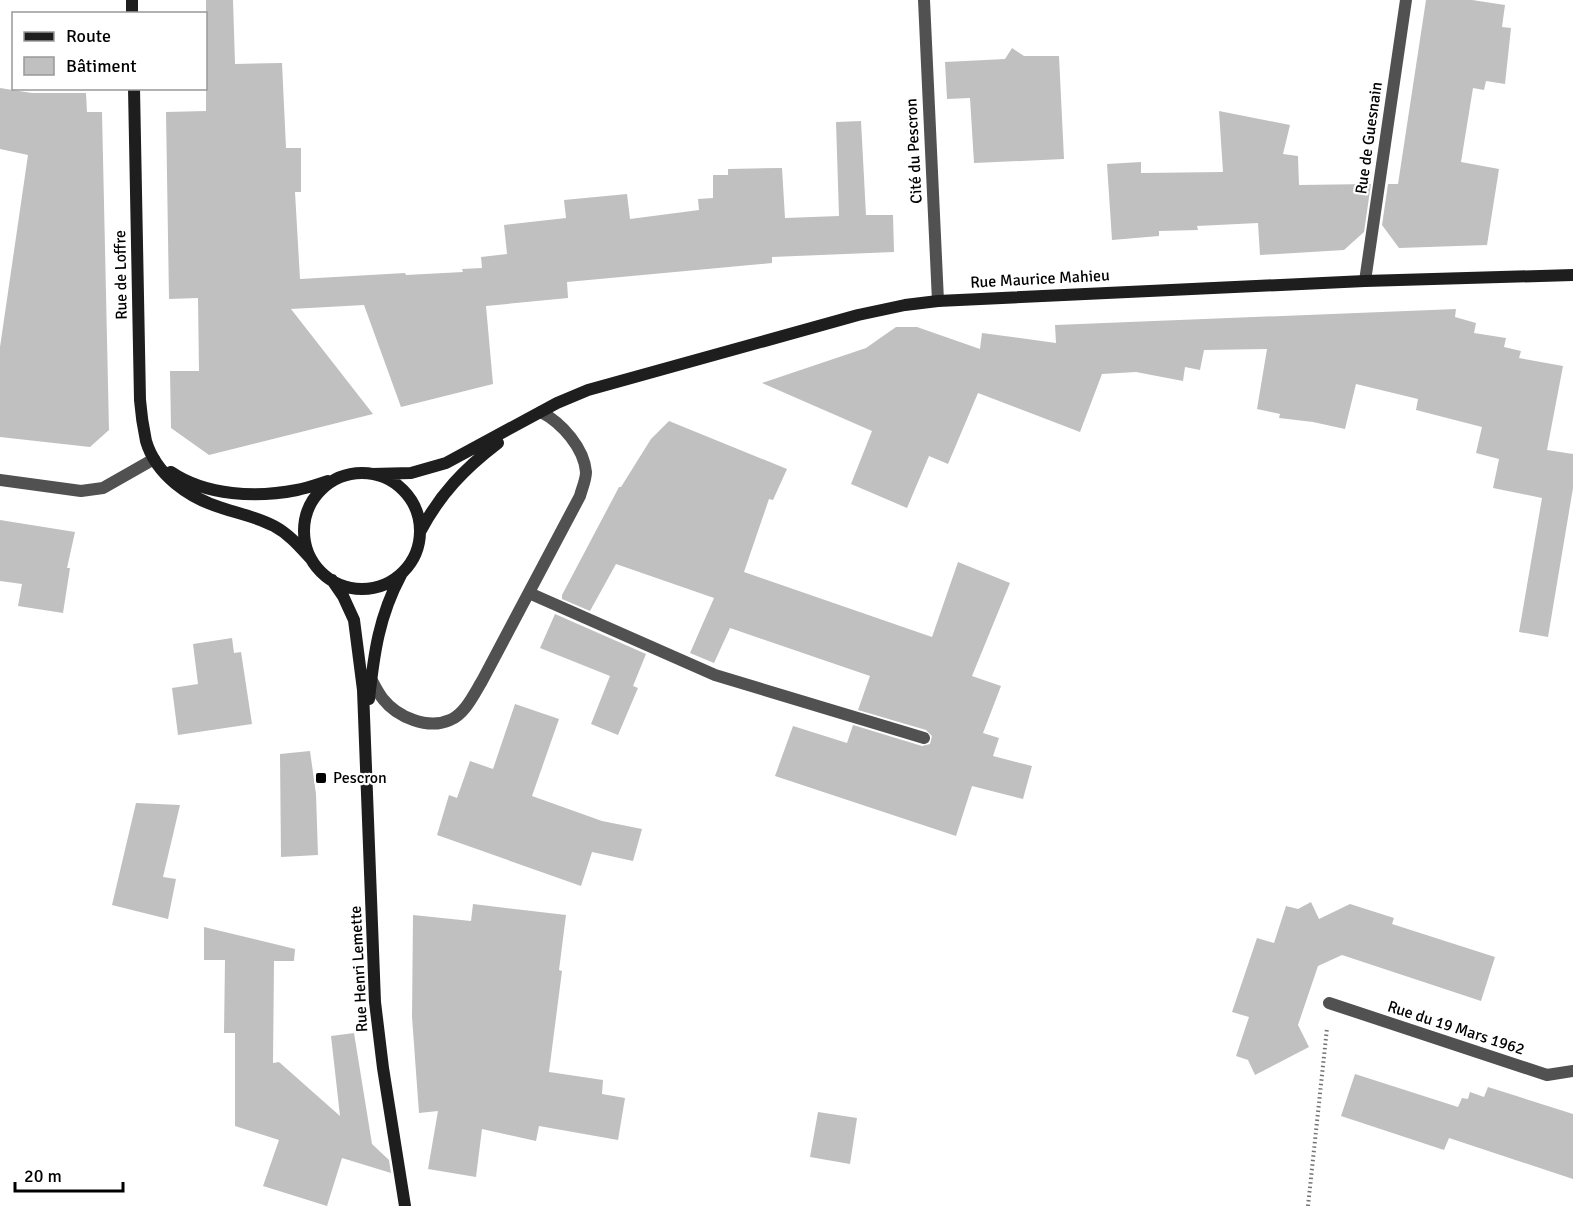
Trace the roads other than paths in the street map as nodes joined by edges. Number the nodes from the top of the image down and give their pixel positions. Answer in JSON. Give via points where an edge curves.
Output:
{"nodes":[{"id":1,"x":924,"y":0,"type":"edge"},
{"id":2,"x":1406,"y":0,"type":"edge"},
{"id":3,"x":134,"y":90,"type":"edge"},
{"id":4,"x":1573,"y":274,"type":"edge"},
{"id":5,"x":1365,"y":281,"type":"junction"},
{"id":6,"x":938,"y":301,"type":"junction"},
{"id":7,"x":541,"y":412,"type":"junction"},
{"id":8,"x":527,"y":420,"type":"junction"},
{"id":9,"x":154,"y":459,"type":"junction"},
{"id":10,"x":372,"y":474,"type":"junction"},
{"id":11,"x":339,"y":477,"type":"junction"},
{"id":12,"x":0,"y":480,"type":"edge"},
{"id":13,"x":420,"y":532,"type":"junction"},
{"id":14,"x":311,"y":559,"type":"junction"},
{"id":15,"x":403,"y":571,"type":"junction"},
{"id":16,"x":332,"y":580,"type":"junction"},
{"id":17,"x":529,"y":592,"type":"junction"},
{"id":18,"x":371,"y":679,"type":"junction"},
{"id":19,"x":366,"y":728,"type":"junction"},
{"id":20,"x":924,"y":738,"type":"dead end"},
{"id":21,"x":1329,"y":1003,"type":"road end"},
{"id":22,"x":1573,"y":1071,"type":"edge"},
{"id":23,"x":405,"y":1206,"type":"edge"}],
"edges":[{"from":1,"to":6,"type":"street","name":"Cité du Pescron"},
{"from":2,"to":5,"type":"street","name":"Rue de Guesnain"},
{"from":3,"to":9,"type":"street","name":"Rue de Loffre","via":[[140,400]]},
{"from":4,"to":5,"type":"street","name":"Rue Maurice Mahieu"},
{"from":5,"to":6,"type":"street","name":"Rue Maurice Mahieu"},
{"from":6,"to":7,"type":"street","name":"Rue Maurice Mahieu","via":[[858,315],[608,384]]},
{"from":7,"to":8,"type":"street","name":"Rue Maurice Mahieu"},
{"from":7,"to":17,"type":"street","via":[[573,440],[584,459],[586,475],[580,496]]},
{"from":8,"to":10,"type":"street","name":"Rue Maurice Mahieu","via":[[436,467],[411,473]]},
{"from":8,"to":13,"type":"street","name":"Rue Maurice Mahieu","via":[[451,486]]},
{"from":9,"to":11,"type":"street","via":[[193,485],[242,494],[297,490]]},
{"from":9,"to":12,"type":"street","via":[[103,488],[81,491]]},
{"from":9,"to":14,"type":"street","name":"Rue de Loffre","via":[[191,496],[276,527]]},
{"from":10,"to":11,"type":"street"},
{"from":10,"to":13,"type":"street","via":[[403,490],[416,510]]},
{"from":11,"to":14,"type":"street","via":[[321,489],[305,518],[304,539]]},
{"from":13,"to":15,"type":"street","via":[[415,554]]},
{"from":14,"to":16,"type":"street"},
{"from":15,"to":16,"type":"street","via":[[387,583],[369,588],[349,588]]},
{"from":15,"to":18,"type":"street","name":"Rue Henri Lemette","via":[[384,609]]},
{"from":16,"to":19,"type":"street","name":"Rue Henri Lemette","via":[[354,620]]},
{"from":17,"to":18,"type":"street","via":[[482,681],[464,709],[451,720],[436,724],[397,713],[382,699]]},
{"from":17,"to":20,"type":"street","via":[[715,675]]},
{"from":18,"to":19,"type":"street","name":"Rue Henri Lemette"},
{"from":19,"to":23,"type":"street","name":"Rue Henri Lemette","via":[[372,965],[379,1039]]},
{"from":21,"to":22,"type":"street","name":"Rue du 19 Mars 1962","via":[[1547,1075]]}]}
